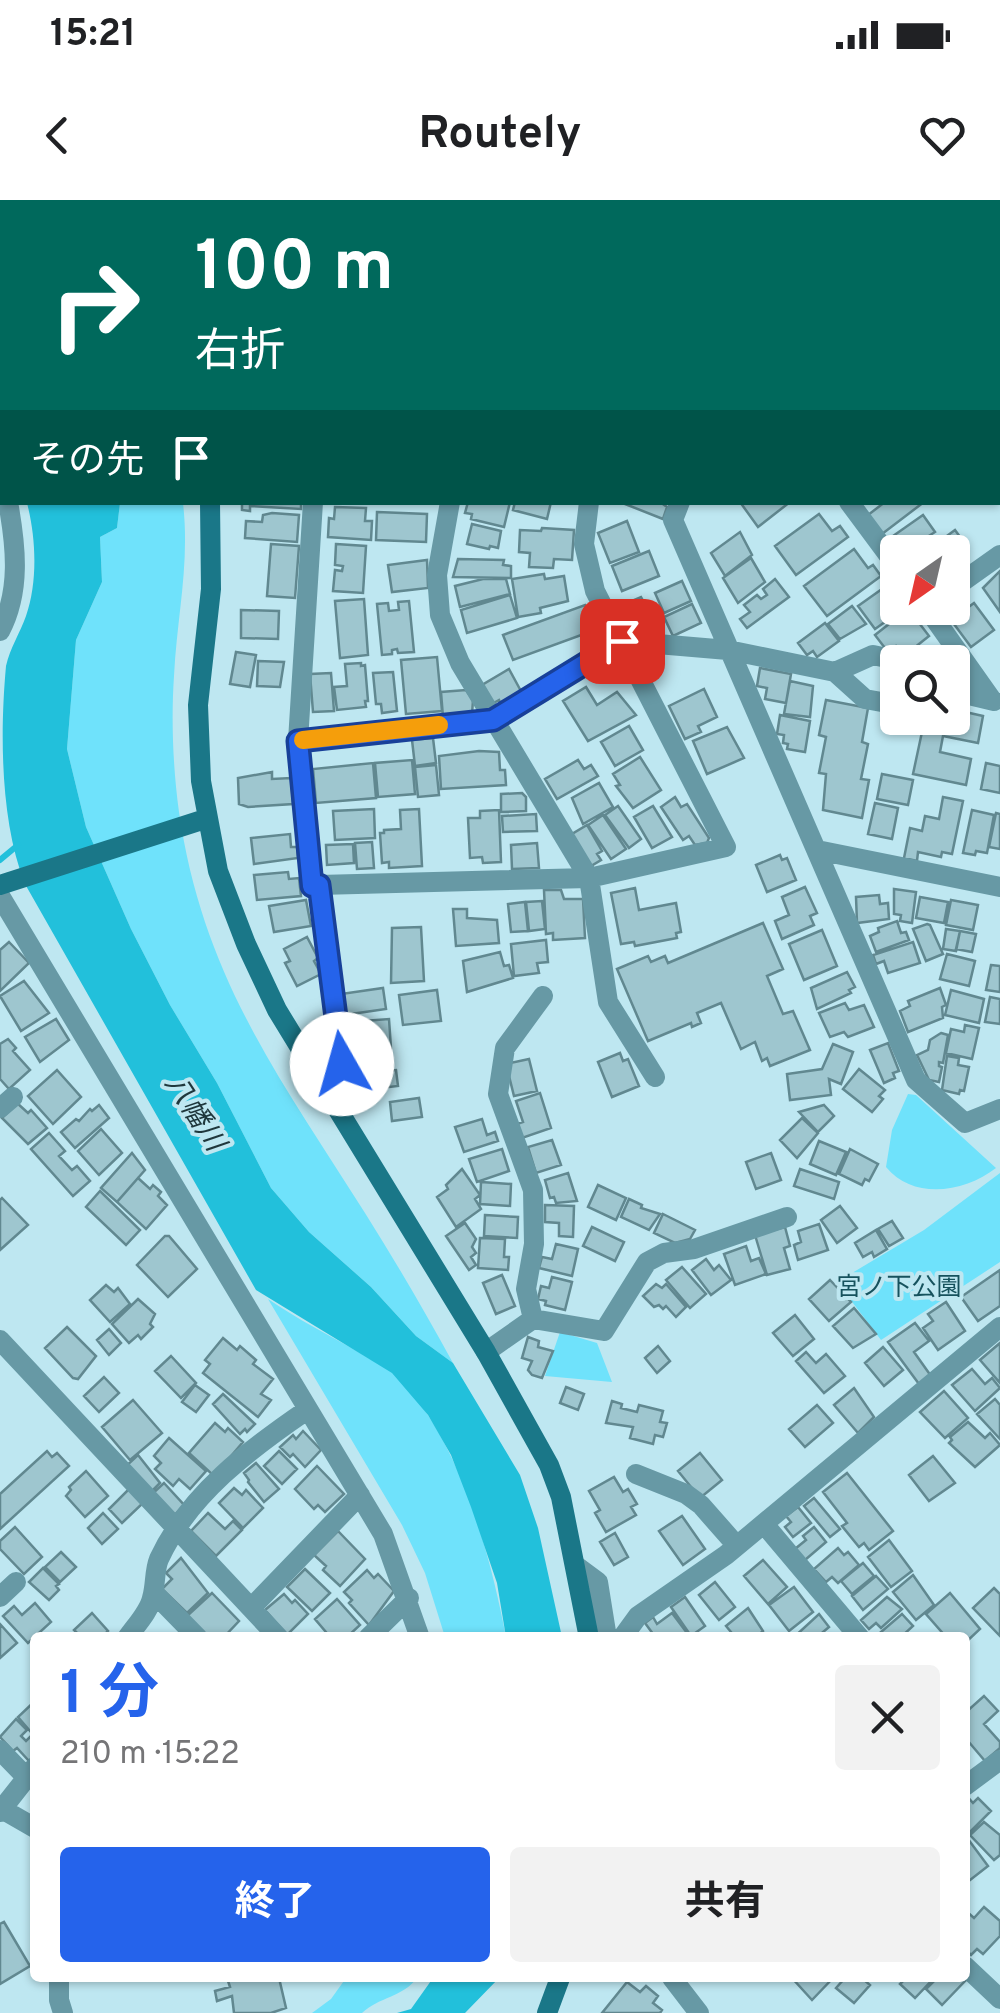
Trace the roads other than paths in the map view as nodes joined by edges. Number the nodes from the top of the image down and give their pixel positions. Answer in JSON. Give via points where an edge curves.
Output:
{"nodes":[{"id":1,"x":8,"y":505,"type":"edge"},
{"id":2,"x":210,"y":505,"type":"edge"},
{"id":3,"x":313,"y":505,"type":"edge"},
{"id":4,"x":449,"y":505,"type":"edge"},
{"id":5,"x":589,"y":505,"type":"edge"},
{"id":6,"x":679,"y":505,"type":"edge"},
{"id":7,"x":851,"y":505,"type":"edge"},
{"id":8,"x":880,"y":544,"type":"edge"},
{"id":9,"x":1000,"y":554,"type":"edge"},
{"id":10,"x":970,"y":576,"type":"edge"},
{"id":11,"x":940,"y":625,"type":"edge"},
{"id":12,"x":0,"y":632,"type":"edge"},
{"id":13,"x":622,"y":641,"type":"junction"},
{"id":14,"x":728,"y":650,"type":"junction"},
{"id":15,"x":880,"y":657,"type":"edge"},
{"id":16,"x":835,"y":672,"type":"junction"},
{"id":17,"x":970,"y":695,"type":"edge"},
{"id":18,"x":880,"y":701,"type":"edge"},
{"id":19,"x":996,"y":701,"type":"edge"},
{"id":20,"x":493,"y":720,"type":"junction"},
{"id":21,"x":298,"y":741,"type":"junction"},
{"id":22,"x":202,"y":820,"type":"junction"},
{"id":23,"x":817,"y":850,"type":"junction"},
{"id":24,"x":589,"y":878,"type":"junction"},
{"id":25,"x":0,"y":885,"type":"edge"},
{"id":26,"x":319,"y":885,"type":"junction"},
{"id":27,"x":1000,"y":887,"type":"edge"},
{"id":28,"x":0,"y":896,"type":"edge"},
{"id":29,"x":543,"y":996,"type":"dead end"},
{"id":30,"x":342,"y":1064,"type":"dead end"},
{"id":31,"x":655,"y":1077,"type":"dead end"},
{"id":32,"x":1000,"y":1109,"type":"edge"},
{"id":33,"x":788,"y":1217,"type":"dead end"},
{"id":34,"x":533,"y":1319,"type":"junction"},
{"id":35,"x":1000,"y":1327,"type":"edge"},
{"id":36,"x":0,"y":1340,"type":"edge"},
{"id":37,"x":486,"y":1352,"type":"junction"},
{"id":38,"x":307,"y":1410,"type":"junction"},
{"id":39,"x":636,"y":1474,"type":"dead end"},
{"id":40,"x":360,"y":1495,"type":"junction"},
{"id":41,"x":764,"y":1524,"type":"junction"},
{"id":42,"x":176,"y":1530,"type":"junction"},
{"id":43,"x":737,"y":1546,"type":"junction"},
{"id":44,"x":575,"y":1565,"type":"junction"},
{"id":45,"x":16,"y":1582,"type":"dead end"},
{"id":46,"x":154,"y":1593,"type":"junction"},
{"id":47,"x":0,"y":1597,"type":"edge"},
{"id":48,"x":408,"y":1598,"type":"junction"},
{"id":49,"x":251,"y":1608,"type":"junction"},
{"id":50,"x":131,"y":1632,"type":"edge"},
{"id":51,"x":192,"y":1632,"type":"edge"},
{"id":52,"x":273,"y":1632,"type":"edge"},
{"id":53,"x":374,"y":1632,"type":"edge"},
{"id":54,"x":418,"y":1632,"type":"edge"},
{"id":55,"x":588,"y":1632,"type":"edge"},
{"id":56,"x":606,"y":1632,"type":"edge"},
{"id":57,"x":626,"y":1632,"type":"edge"},
{"id":58,"x":855,"y":1632,"type":"edge"},
{"id":59,"x":0,"y":1750,"type":"edge"},
{"id":60,"x":1000,"y":1760,"type":"edge"},
{"id":61,"x":30,"y":1772,"type":"edge"},
{"id":62,"x":30,"y":1774,"type":"edge"},
{"id":63,"x":970,"y":1775,"type":"edge"},
{"id":64,"x":1,"y":1811,"type":"edge"},
{"id":65,"x":30,"y":1826,"type":"edge"},
{"id":66,"x":970,"y":1971,"type":"edge"},
{"id":67,"x":59,"y":1982,"type":"edge"},
{"id":68,"x":559,"y":1982,"type":"edge"},
{"id":69,"x":675,"y":1982,"type":"edge"},
{"id":70,"x":1000,"y":1998,"type":"edge"},
{"id":71,"x":64,"y":2013,"type":"edge"},
{"id":72,"x":547,"y":2013,"type":"edge"},
{"id":73,"x":699,"y":2013,"type":"edge"}],
"edges":[{"from":1,"to":12,"type":"street","via":[[14,592]]},
{"from":2,"to":22,"type":"street","via":[[211,589],[198,705]]},
{"from":3,"to":21,"type":"street"},
{"from":4,"to":20,"type":"street","via":[[436,574],[440,614]]},
{"from":5,"to":13,"type":"street","via":[[588,568]]},
{"from":6,"to":14,"type":"street","via":[[673,520]]},
{"from":7,"to":8,"type":"street"},
{"from":9,"to":10,"type":"street"},
{"from":11,"to":19,"type":"street"},
{"from":13,"to":14,"type":"street"},
{"from":13,"to":20,"type":"street"},
{"from":13,"to":24,"type":"street","via":[[726,846]]},
{"from":14,"to":16,"type":"street"},
{"from":14,"to":23,"type":"street"},
{"from":15,"to":16,"type":"street"},
{"from":16,"to":18,"type":"street","via":[[864,698]]},
{"from":17,"to":19,"type":"street"},
{"from":20,"to":21,"type":"street"},
{"from":20,"to":24,"type":"street"},
{"from":21,"to":26,"type":"street","via":[[312,886]]},
{"from":22,"to":25,"type":"street"},
{"from":22,"to":37,"type":"street","via":[[277,1010]]},
{"from":23,"to":27,"type":"street"},
{"from":23,"to":32,"type":"street","via":[[916,1080],[965,1123]]},
{"from":24,"to":26,"type":"street"},
{"from":24,"to":31,"type":"street","via":[[608,1002]]},
{"from":26,"to":30,"type":"street"},
{"from":28,"to":38,"type":"street"},
{"from":29,"to":34,"type":"street","via":[[505,1048],[498,1094],[533,1190],[526,1289]]},
{"from":33,"to":34,"type":"street","via":[[655,1256],[604,1331]]},
{"from":34,"to":37,"type":"street"},
{"from":35,"to":41,"type":"street"},
{"from":36,"to":42,"type":"street"},
{"from":37,"to":44,"type":"street","via":[[549,1466]]},
{"from":38,"to":40,"type":"street"},
{"from":38,"to":42,"type":"street","via":[[238,1459]]},
{"from":39,"to":43,"type":"street","via":[[686,1494]]},
{"from":40,"to":48,"type":"street"},
{"from":40,"to":49,"type":"street"},
{"from":41,"to":43,"type":"street"},
{"from":41,"to":58,"type":"street"},
{"from":42,"to":46,"type":"street","via":[[157,1564]]},
{"from":42,"to":49,"type":"street"},
{"from":43,"to":57,"type":"street","via":[[638,1616]]},
{"from":44,"to":55,"type":"street"},
{"from":44,"to":56,"type":"street","via":[[598,1582]]},
{"from":45,"to":47,"type":"street"},
{"from":46,"to":50,"type":"street"},
{"from":46,"to":51,"type":"street"},
{"from":48,"to":53,"type":"street"},
{"from":48,"to":54,"type":"street"},
{"from":49,"to":52,"type":"street"},
{"from":59,"to":61,"type":"street"},
{"from":60,"to":63,"type":"street"},
{"from":62,"to":64,"type":"street"},
{"from":64,"to":65,"type":"street"},
{"from":66,"to":70,"type":"street"},
{"from":67,"to":71,"type":"street"},
{"from":68,"to":72,"type":"street"},
{"from":69,"to":73,"type":"street"}]}
